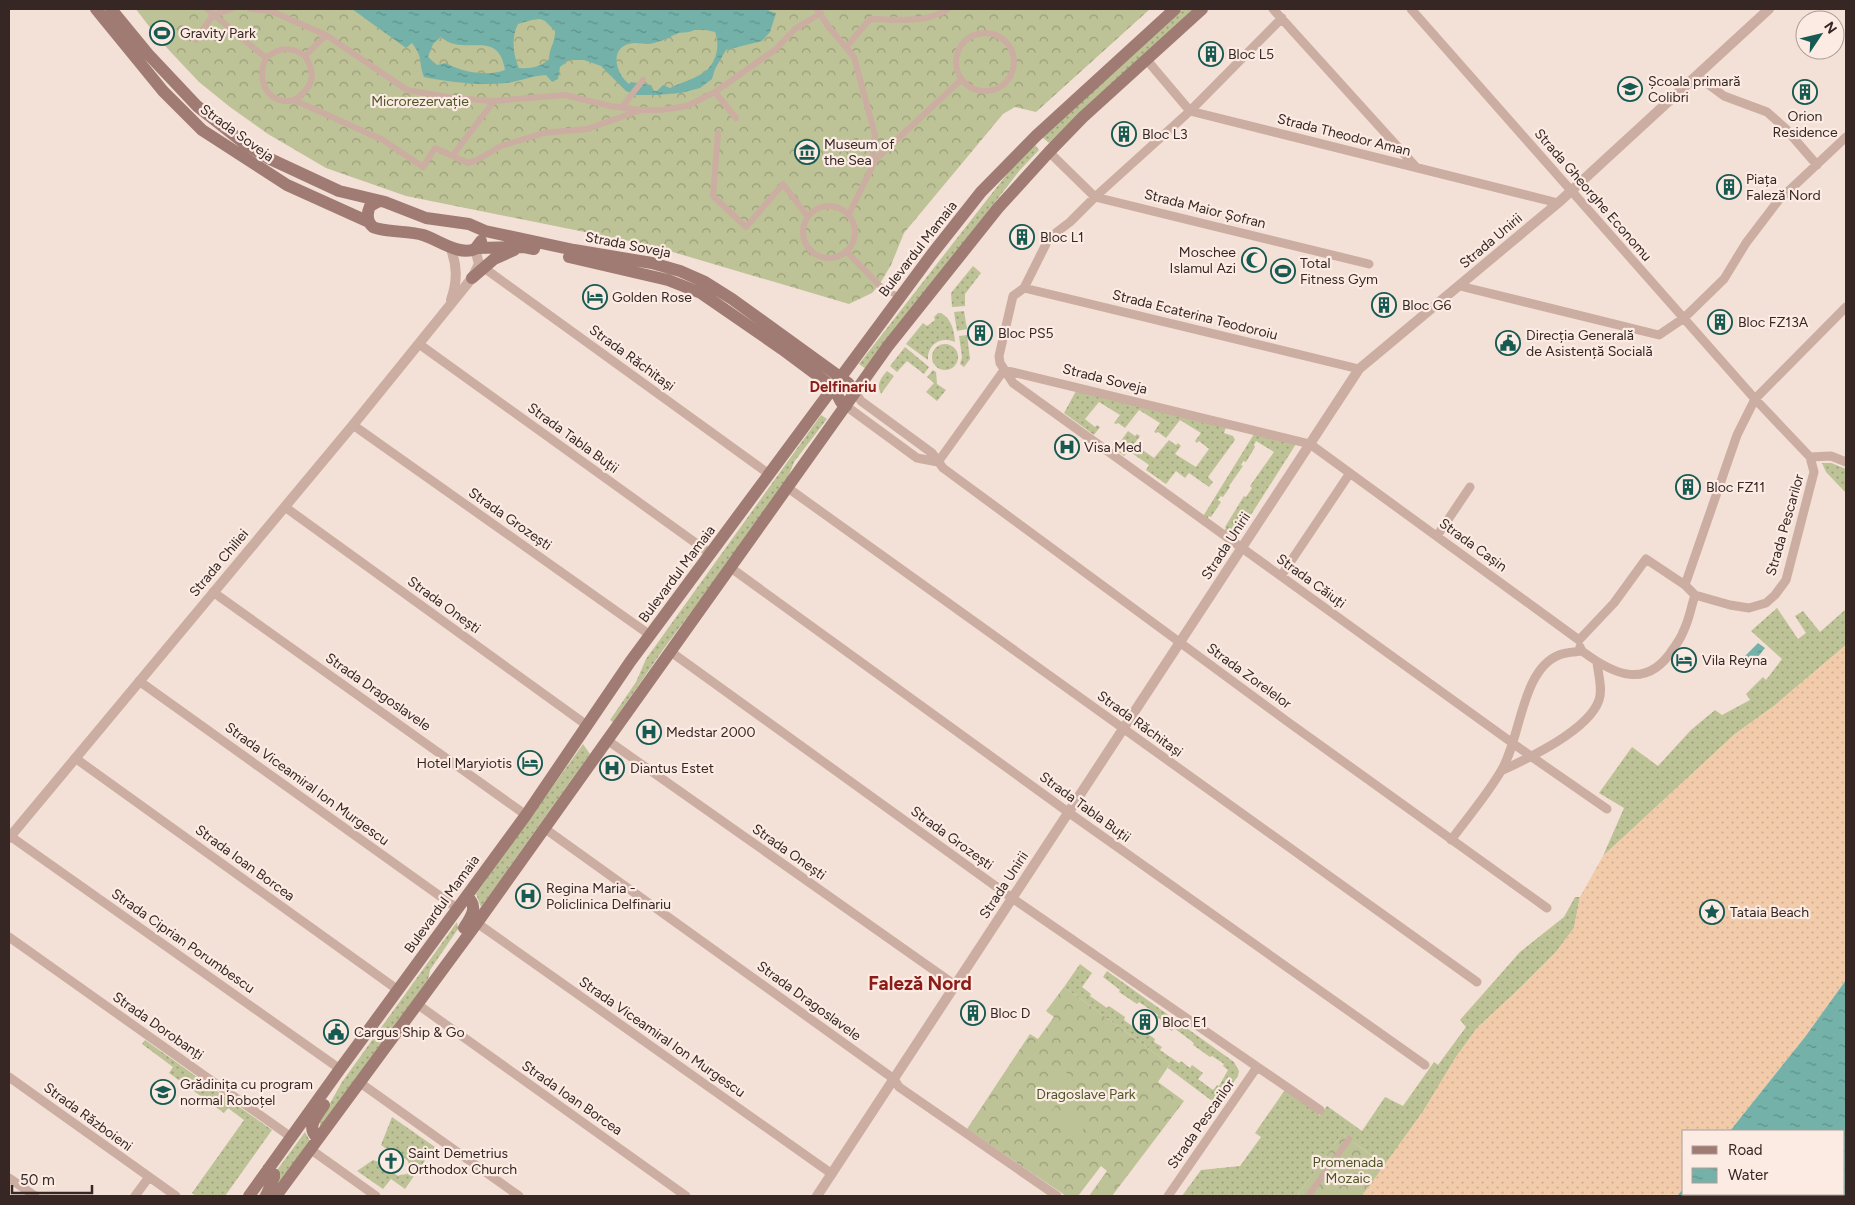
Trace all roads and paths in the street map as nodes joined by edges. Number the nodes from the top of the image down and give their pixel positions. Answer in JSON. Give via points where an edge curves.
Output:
{"nodes":[{"id":1,"x":96,"y":9,"type":"edge"},
{"id":2,"x":111,"y":9,"type":"edge"},
{"id":3,"x":207,"y":9,"type":"edge"},
{"id":4,"x":232,"y":9,"type":"edge"},
{"id":5,"x":250,"y":9,"type":"edge"},
{"id":6,"x":948,"y":9,"type":"edge"},
{"id":7,"x":1175,"y":9,"type":"edge"},
{"id":8,"x":1202,"y":9,"type":"edge"},
{"id":9,"x":1273,"y":9,"type":"edge"},
{"id":10,"x":1411,"y":9,"type":"edge"},
{"id":11,"x":1769,"y":9,"type":"edge"},
{"id":12,"x":270,"y":10,"type":"edge"},
{"id":13,"x":819,"y":11,"type":"edge"},
{"id":14,"x":212,"y":15,"type":"junction"},
{"id":15,"x":1282,"y":18,"type":"junction"},
{"id":16,"x":326,"y":35,"type":"junction"},
{"id":17,"x":196,"y":40,"type":"dead end"},
{"id":18,"x":847,"y":46,"type":"junction"},
{"id":19,"x":305,"y":56,"type":"junction"},
{"id":20,"x":266,"y":58,"type":"junction"},
{"id":21,"x":1146,"y":59,"type":"junction"},
{"id":22,"x":1697,"y":76,"type":"junction"},
{"id":23,"x":643,"y":80,"type":"dead end"},
{"id":24,"x":961,"y":80,"type":"junction"},
{"id":25,"x":716,"y":92,"type":"junction"},
{"id":26,"x":294,"y":100,"type":"junction"},
{"id":27,"x":494,"y":101,"type":"junction"},
{"id":28,"x":622,"y":107,"type":"junction"},
{"id":29,"x":641,"y":110,"type":"junction"},
{"id":30,"x":1190,"y":111,"type":"junction"},
{"id":31,"x":736,"y":118,"type":"dead end"},
{"id":32,"x":718,"y":133,"type":"dead end"},
{"id":33,"x":1846,"y":137,"type":"edge"},
{"id":34,"x":1050,"y":152,"type":"junction"},
{"id":35,"x":453,"y":155,"type":"junction"},
{"id":36,"x":1817,"y":165,"type":"junction"},
{"id":37,"x":1416,"y":167,"type":"junction"},
{"id":38,"x":872,"y":168,"type":"junction"},
{"id":39,"x":1571,"y":191,"type":"junction"},
{"id":40,"x":1095,"y":197,"type":"junction"},
{"id":41,"x":379,"y":201,"type":"junction"},
{"id":42,"x":1558,"y":203,"type":"junction"},
{"id":43,"x":848,"y":216,"type":"junction"},
{"id":44,"x":808,"y":217,"type":"junction"},
{"id":45,"x":369,"y":222,"type":"junction"},
{"id":46,"x":478,"y":228,"type":"junction"},
{"id":47,"x":450,"y":246,"type":"junction"},
{"id":48,"x":524,"y":247,"type":"junction"},
{"id":49,"x":476,"y":248,"type":"junction"},
{"id":50,"x":846,"y":252,"type":"junction"},
{"id":51,"x":1369,"y":264,"type":"dead end"},
{"id":52,"x":482,"y":266,"type":"junction"},
{"id":53,"x":472,"y":278,"type":"joint"},
{"id":54,"x":1460,"y":286,"type":"junction"},
{"id":55,"x":1024,"y":288,"type":"junction"},
{"id":56,"x":899,"y":297,"type":"junction"},
{"id":57,"x":449,"y":305,"type":"junction"},
{"id":58,"x":1846,"y":307,"type":"edge"},
{"id":59,"x":1684,"y":318,"type":"junction"},
{"id":60,"x":419,"y":344,"type":"junction"},
{"id":61,"x":1004,"y":370,"type":"junction"},
{"id":62,"x":1359,"y":370,"type":"junction"},
{"id":63,"x":837,"y":382,"type":"junction"},
{"id":64,"x":856,"y":392,"type":"junction"},
{"id":65,"x":1755,"y":399,"type":"junction"},
{"id":66,"x":846,"y":406,"type":"junction"},
{"id":67,"x":353,"y":425,"type":"junction"},
{"id":68,"x":1310,"y":444,"type":"junction"},
{"id":69,"x":1810,"y":457,"type":"junction"},
{"id":70,"x":938,"y":462,"type":"junction"},
{"id":71,"x":1846,"y":462,"type":"edge"},
{"id":72,"x":1350,"y":473,"type":"junction"},
{"id":73,"x":769,"y":474,"type":"junction"},
{"id":74,"x":1470,"y":487,"type":"dead end"},
{"id":75,"x":788,"y":488,"type":"junction"},
{"id":76,"x":284,"y":507,"type":"junction"},
{"id":77,"x":1437,"y":536,"type":"junction"},
{"id":78,"x":1241,"y":548,"type":"junction"},
{"id":79,"x":711,"y":554,"type":"junction"},
{"id":80,"x":731,"y":568,"type":"junction"},
{"id":81,"x":1281,"y":576,"type":"junction"},
{"id":82,"x":1685,"y":585,"type":"junction"},
{"id":83,"x":213,"y":592,"type":"junction"},
{"id":84,"x":1695,"y":595,"type":"junction"},
{"id":85,"x":650,"y":635,"type":"junction"},
{"id":86,"x":1579,"y":640,"type":"junction"},
{"id":87,"x":1179,"y":642,"type":"junction"},
{"id":88,"x":1582,"y":651,"type":"junction"},
{"id":89,"x":671,"y":652,"type":"junction"},
{"id":90,"x":630,"y":662,"type":"junction"},
{"id":91,"x":1597,"y":662,"type":"junction"},
{"id":92,"x":139,"y":681,"type":"junction"},
{"id":93,"x":588,"y":726,"type":"junction"},
{"id":94,"x":1122,"y":729,"type":"junction"},
{"id":95,"x":608,"y":740,"type":"junction"},
{"id":96,"x":1513,"y":744,"type":"junction"},
{"id":97,"x":599,"y":752,"type":"junction"},
{"id":98,"x":1532,"y":757,"type":"junction"},
{"id":99,"x":75,"y":758,"type":"junction"},
{"id":100,"x":1501,"y":771,"type":"junction"},
{"id":101,"x":1607,"y":809,"type":"dead end"},
{"id":102,"x":1068,"y":812,"type":"junction"},
{"id":103,"x":526,"y":815,"type":"junction"},
{"id":104,"x":544,"y":828,"type":"junction"},
{"id":105,"x":10,"y":837,"type":"edge"},
{"id":106,"x":1451,"y":840,"type":"junction"},
{"id":107,"x":467,"y":897,"type":"junction"},
{"id":108,"x":1012,"y":898,"type":"junction"},
{"id":109,"x":1547,"y":908,"type":"dead end"},
{"id":110,"x":458,"y":909,"type":"junction"},
{"id":111,"x":477,"y":923,"type":"junction"},
{"id":112,"x":9,"y":936,"type":"edge"},
{"id":113,"x":434,"y":982,"type":"junction"},
{"id":114,"x":1477,"y":982,"type":"dead end"},
{"id":115,"x":955,"y":985,"type":"junction"},
{"id":116,"x":398,"y":990,"type":"junction"},
{"id":117,"x":417,"y":1004,"type":"junction"},
{"id":118,"x":1425,"y":1065,"type":"dead end"},
{"id":119,"x":1257,"y":1067,"type":"junction"},
{"id":120,"x":340,"y":1069,"type":"junction"},
{"id":121,"x":9,"y":1077,"type":"edge"},
{"id":122,"x":894,"y":1079,"type":"junction"},
{"id":123,"x":359,"y":1082,"type":"junction"},
{"id":124,"x":1320,"y":1110,"type":"dead end"},
{"id":125,"x":291,"y":1137,"type":"junction"},
{"id":126,"x":318,"y":1138,"type":"junction"},
{"id":127,"x":1348,"y":1139,"type":"dead end"},
{"id":128,"x":310,"y":1149,"type":"junction"},
{"id":129,"x":268,"y":1169,"type":"junction"},
{"id":130,"x":832,"y":1174,"type":"junction"},
{"id":131,"x":149,"y":1177,"type":"junction"},
{"id":132,"x":9,"y":1178,"type":"edge"},
{"id":133,"x":35,"y":1196,"type":"edge"},
{"id":134,"x":135,"y":1196,"type":"edge"},
{"id":135,"x":176,"y":1196,"type":"edge"},
{"id":136,"x":249,"y":1196,"type":"edge"},
{"id":137,"x":266,"y":1196,"type":"edge"},
{"id":138,"x":276,"y":1196,"type":"edge"},
{"id":139,"x":376,"y":1196,"type":"edge"},
{"id":140,"x":519,"y":1196,"type":"edge"},
{"id":141,"x":686,"y":1196,"type":"edge"},
{"id":142,"x":817,"y":1196,"type":"edge"},
{"id":143,"x":1057,"y":1196,"type":"edge"},
{"id":144,"x":1168,"y":1196,"type":"edge"},
{"id":145,"x":1308,"y":1196,"type":"edge"}],
"edges":[{"from":1,"to":45,"type":"main road","name":"Strada Soveja","via":[[163,91],[202,130],[287,185]]},
{"from":2,"to":41,"type":"main road","name":"Strada Soveja","via":[[197,106],[244,143],[318,183]]},
{"from":3,"to":14,"type":"street"},
{"from":4,"to":14,"type":"street"},
{"from":5,"to":12,"type":"street"},
{"from":6,"to":18,"type":"street","via":[[939,15],[913,20],[870,19]]},
{"from":7,"to":56,"type":"main road","name":"Bulevardul Mamaia","via":[[1036,136],[981,192]]},
{"from":8,"to":21,"type":"main road"},
{"from":9,"to":15,"type":"street"},
{"from":10,"to":39,"type":"street","name":"Strada Gheorghe Economu"},
{"from":11,"to":22,"type":"street","name":"Strada Unirii"},
{"from":12,"to":16,"type":"street"},
{"from":13,"to":18,"type":"street"},
{"from":13,"to":25,"type":"street","via":[[776,49]]},
{"from":14,"to":17,"type":"street"},
{"from":14,"to":20,"type":"street"},
{"from":15,"to":30,"type":"street"},
{"from":15,"to":37,"type":"street"},
{"from":16,"to":19,"type":"street"},
{"from":16,"to":27,"type":"street","via":[[407,90]]},
{"from":18,"to":38,"type":"street","via":[[854,57],[875,135]]},
{"from":19,"to":20,"type":"street","via":[[288,48]]},
{"from":19,"to":26,"type":"street","via":[[310,64],[310,87]]},
{"from":20,"to":26,"type":"street","via":[[261,66],[261,75],[268,92],[283,101]]},
{"from":21,"to":30,"type":"street"},
{"from":21,"to":34,"type":"main road"},
{"from":22,"to":36,"type":"street","via":[[1724,96],[1767,112]]},
{"from":22,"to":39,"type":"street","name":"Strada Unirii"},
{"from":23,"to":28,"type":"street"},
{"from":24,"to":24,"type":"street","via":[[955,58],[967,38],[987,33],[1006,42],[1014,58],[1014,67],[1005,83],[992,90],[977,91]]},
{"from":24,"to":38,"type":"street","via":[[876,159]]},
{"from":25,"to":29,"type":"street","via":[[687,106]]},
{"from":25,"to":31,"type":"street"},
{"from":26,"to":35,"type":"street","via":[[382,140],[423,167],[435,148]]},
{"from":27,"to":28,"type":"street","via":[[566,95]]},
{"from":27,"to":35,"type":"street"},
{"from":28,"to":29,"type":"street"},
{"from":29,"to":35,"type":"street","via":[[587,129],[544,133],[501,146],[468,163]]},
{"from":30,"to":37,"type":"street","name":"Strada Theodor Aman"},
{"from":30,"to":40,"type":"street"},
{"from":32,"to":44,"type":"street","via":[[713,196],[726,209],[746,227],[783,184]]},
{"from":33,"to":36,"type":"street"},
{"from":34,"to":40,"type":"street"},
{"from":34,"to":64,"type":"main road","via":[[998,208],[888,346]]},
{"from":36,"to":59,"type":"street","via":[[1778,201],[1724,279]]},
{"from":37,"to":42,"type":"street","name":"Strada Theodor Aman"},
{"from":38,"to":43,"type":"street"},
{"from":39,"to":42,"type":"street","name":"Strada Unirii"},
{"from":39,"to":59,"type":"street","name":"Strada Gheorghe Economu"},
{"from":40,"to":51,"type":"street","name":"Strada Maior Șofran"},
{"from":40,"to":55,"type":"street","via":[[1048,238]]},
{"from":41,"to":45,"type":"main road","via":[[368,211]]},
{"from":41,"to":46,"type":"main road","name":"Strada Soveja","via":[[426,218]]},
{"from":42,"to":54,"type":"street","name":"Strada Unirii"},
{"from":43,"to":44,"type":"street","via":[[832,206],[820,208]]},
{"from":43,"to":50,"type":"street","via":[[854,238]]},
{"from":44,"to":50,"type":"street","via":[[804,224],[804,241],[815,254],[831,258]]},
{"from":45,"to":47,"type":"main road","name":"Strada Soveja","via":[[376,228],[424,235]]},
{"from":46,"to":49,"type":"main road","via":[[482,239]]},
{"from":46,"to":63,"type":"main road","name":"Strada Soveja","via":[[680,271],[732,299]]},
{"from":47,"to":49,"type":"main road","name":"Strada Soveja","via":[[465,251]]},
{"from":47,"to":57,"type":"street","name":"Strada Chiliei","via":[[457,275]]},
{"from":48,"to":49,"type":"main road","name":"Strada Soveja"},
{"from":48,"to":52,"type":"main road"},
{"from":48,"to":63,"type":"main road","name":"Strada Soveja","via":[[631,270],[692,288]]},
{"from":49,"to":52,"type":"street"},
{"from":50,"to":56,"type":"street","via":[[879,285]]},
{"from":52,"to":53,"type":"main road"},
{"from":52,"to":73,"type":"street","name":"Strada Răchitași"},
{"from":53,"to":57,"type":"street","name":"Strada Chiliei"},
{"from":54,"to":59,"type":"street","via":[[1659,335]]},
{"from":54,"to":62,"type":"street","name":"Strada Unirii"},
{"from":55,"to":61,"type":"street","via":[[1013,296],[999,356]]},
{"from":55,"to":62,"type":"street","name":"Strada Ecaterina Teodoroiu"},
{"from":56,"to":63,"type":"main road","name":"Bulevardul Mamaia"},
{"from":57,"to":60,"type":"street","name":"Strada Chiliei"},
{"from":58,"to":65,"type":"street"},
{"from":59,"to":65,"type":"street","name":"Strada Gheorghe Economu"},
{"from":60,"to":67,"type":"street","name":"Strada Chiliei"},
{"from":60,"to":79,"type":"street","name":"Strada Tabla Buții"},
{"from":61,"to":68,"type":"street","name":"Strada Soveja"},
{"from":61,"to":70,"type":"street"},
{"from":61,"to":78,"type":"street","name":"Strada Căiuți","via":[[1013,383]]},
{"from":62,"to":68,"type":"street","name":"Strada Unirii"},
{"from":63,"to":64,"type":"main road","name":"Strada Soveja","via":[[848,383]]},
{"from":63,"to":66,"type":"main road","name":"Strada Soveja","via":[[841,402]]},
{"from":63,"to":73,"type":"main road","name":"Bulevardul Mamaia"},
{"from":64,"to":66,"type":"main road"},
{"from":64,"to":70,"type":"street","name":"Strada Zorelelor","via":[[932,453]]},
{"from":65,"to":69,"type":"street","name":"Strada Pescarilor"},
{"from":65,"to":82,"type":"street","via":[[1738,435]]},
{"from":66,"to":70,"type":"street","name":"Strada Zorelelor","via":[[917,458]]},
{"from":66,"to":75,"type":"main road"},
{"from":67,"to":76,"type":"street","name":"Strada Chiliei"},
{"from":67,"to":85,"type":"street","name":"Strada Grozești"},
{"from":68,"to":72,"type":"street","name":"Strada Cașin"},
{"from":68,"to":78,"type":"street","name":"Strada Unirii"},
{"from":69,"to":71,"type":"street","via":[[1831,456]]},
{"from":69,"to":84,"type":"street","name":"Strada Pescarilor","via":[[1814,472],[1803,521],[1786,580],[1775,595],[1766,603],[1749,608]]},
{"from":70,"to":87,"type":"street","name":"Strada Zorelelor"},
{"from":72,"to":77,"type":"street","name":"Strada Cașin"},
{"from":72,"to":81,"type":"street"},
{"from":73,"to":79,"type":"main road","name":"Bulevardul Mamaia"},
{"from":74,"to":77,"type":"street"},
{"from":75,"to":80,"type":"main road"},
{"from":75,"to":94,"type":"street","name":"Strada Răchitași"},
{"from":76,"to":83,"type":"street","name":"Strada Chiliei"},
{"from":76,"to":93,"type":"street","name":"Strada Onești"},
{"from":77,"to":86,"type":"street","name":"Strada Cașin"},
{"from":78,"to":81,"type":"street","name":"Strada Căiuți"},
{"from":78,"to":87,"type":"street","name":"Strada Unirii"},
{"from":79,"to":85,"type":"main road","name":"Bulevardul Mamaia"},
{"from":80,"to":89,"type":"main road"},
{"from":80,"to":102,"type":"street","name":"Strada Tabla Buții"},
{"from":81,"to":96,"type":"street","name":"Strada Căiuți"},
{"from":82,"to":84,"type":"street","name":"Strada Pescarilor"},
{"from":82,"to":86,"type":"street","name":"Strada Pescarilor","via":[[1646,558],[1614,603]]},
{"from":83,"to":92,"type":"street","name":"Strada Chiliei"},
{"from":83,"to":103,"type":"street","name":"Strada Dragoslavele"},
{"from":84,"to":91,"type":"street","via":[[1683,633],[1666,661],[1639,676],[1607,668]]},
{"from":85,"to":90,"type":"main road","name":"Bulevardul Mamaia"},
{"from":86,"to":88,"type":"street"},
{"from":87,"to":94,"type":"street","name":"Strada Unirii"},
{"from":87,"to":106,"type":"street","name":"Strada Zorelelor"},
{"from":88,"to":91,"type":"street"},
{"from":88,"to":96,"type":"street","via":[[1560,654],[1547,662],[1534,678]]},
{"from":89,"to":95,"type":"main road"},
{"from":89,"to":108,"type":"street","name":"Strada Grozești"},
{"from":90,"to":93,"type":"main road","name":"Bulevardul Mamaia"},
{"from":90,"to":97,"type":"main road","via":[[618,690],[586,739],[590,748]]},
{"from":91,"to":98,"type":"street","via":[[1600,698],[1594,712],[1577,728]]},
{"from":92,"to":99,"type":"street","name":"Strada Chiliei"},
{"from":92,"to":110,"type":"street","name":"Strada Viceamiral Ion Murgescu"},
{"from":93,"to":103,"type":"main road","name":"Bulevardul Mamaia"},
{"from":94,"to":102,"type":"street","name":"Strada Unirii"},
{"from":94,"to":114,"type":"street","name":"Strada Răchitași"},
{"from":95,"to":97,"type":"main road"},
{"from":95,"to":115,"type":"street","name":"Strada Onești"},
{"from":96,"to":98,"type":"street","name":"Strada Căiuți"},
{"from":96,"to":100,"type":"street"},
{"from":97,"to":104,"type":"main road"},
{"from":98,"to":100,"type":"street"},
{"from":98,"to":101,"type":"street","name":"Strada Căiuți"},
{"from":99,"to":105,"type":"street","name":"Strada Chiliei"},
{"from":99,"to":116,"type":"street","name":"Strada Ioan Borcea"},
{"from":100,"to":106,"type":"street"},
{"from":102,"to":108,"type":"street","name":"Strada Unirii"},
{"from":102,"to":118,"type":"street","name":"Strada Tabla Buții"},
{"from":103,"to":107,"type":"main road","name":"Bulevardul Mamaia"},
{"from":104,"to":111,"type":"main road"},
{"from":104,"to":122,"type":"street","name":"Strada Dragoslavele"},
{"from":105,"to":120,"type":"street","name":"Strada Ciprian Porumbescu"},
{"from":106,"to":109,"type":"street","name":"Strada Zorelelor"},
{"from":107,"to":110,"type":"main road","name":"Bulevardul Mamaia"},
{"from":107,"to":113,"type":"main road","via":[[473,901],[472,914],[442,961]]},
{"from":108,"to":115,"type":"street","name":"Strada Unirii"},
{"from":108,"to":119,"type":"street","name":"Strada Grozești"},
{"from":110,"to":116,"type":"main road","name":"Bulevardul Mamaia"},
{"from":111,"to":113,"type":"main road"},
{"from":111,"to":130,"type":"street","name":"Strada Viceamiral Ion Murgescu"},
{"from":112,"to":125,"type":"street","name":"Strada Dorobanți"},
{"from":113,"to":117,"type":"main road"},
{"from":115,"to":122,"type":"street","name":"Strada Unirii"},
{"from":116,"to":120,"type":"main road","name":"Bulevardul Mamaia"},
{"from":117,"to":123,"type":"main road"},
{"from":117,"to":141,"type":"street","name":"Strada Ioan Borcea"},
{"from":119,"to":124,"type":"street","name":"Strada Grozești"},
{"from":119,"to":144,"type":"street","name":"Strada Pescarilor"},
{"from":120,"to":125,"type":"main road","name":"Bulevardul Mamaia"},
{"from":120,"to":126,"type":"main road","via":[[331,1094],[312,1124],[311,1131]]},
{"from":121,"to":131,"type":"street","name":"Strada Războieni"},
{"from":122,"to":130,"type":"street","name":"Strada Unirii"},
{"from":122,"to":143,"type":"street","name":"Strada Dragoslavele","via":[[898,1088]]},
{"from":123,"to":126,"type":"main road"},
{"from":123,"to":140,"type":"street"},
{"from":125,"to":129,"type":"main road","name":"Bulevardul Mamaia"},
{"from":126,"to":128,"type":"main road"},
{"from":127,"to":145,"type":"street"},
{"from":128,"to":138,"type":"main road"},
{"from":128,"to":139,"type":"street"},
{"from":129,"to":136,"type":"main road","name":"Bulevardul Mamaia"},
{"from":129,"to":137,"type":"main road","via":[[274,1177]]},
{"from":130,"to":142,"type":"street","name":"Strada Unirii"},
{"from":131,"to":134,"type":"street"},
{"from":131,"to":135,"type":"street","name":"Strada Războieni"},
{"from":132,"to":133,"type":"street"}]}
